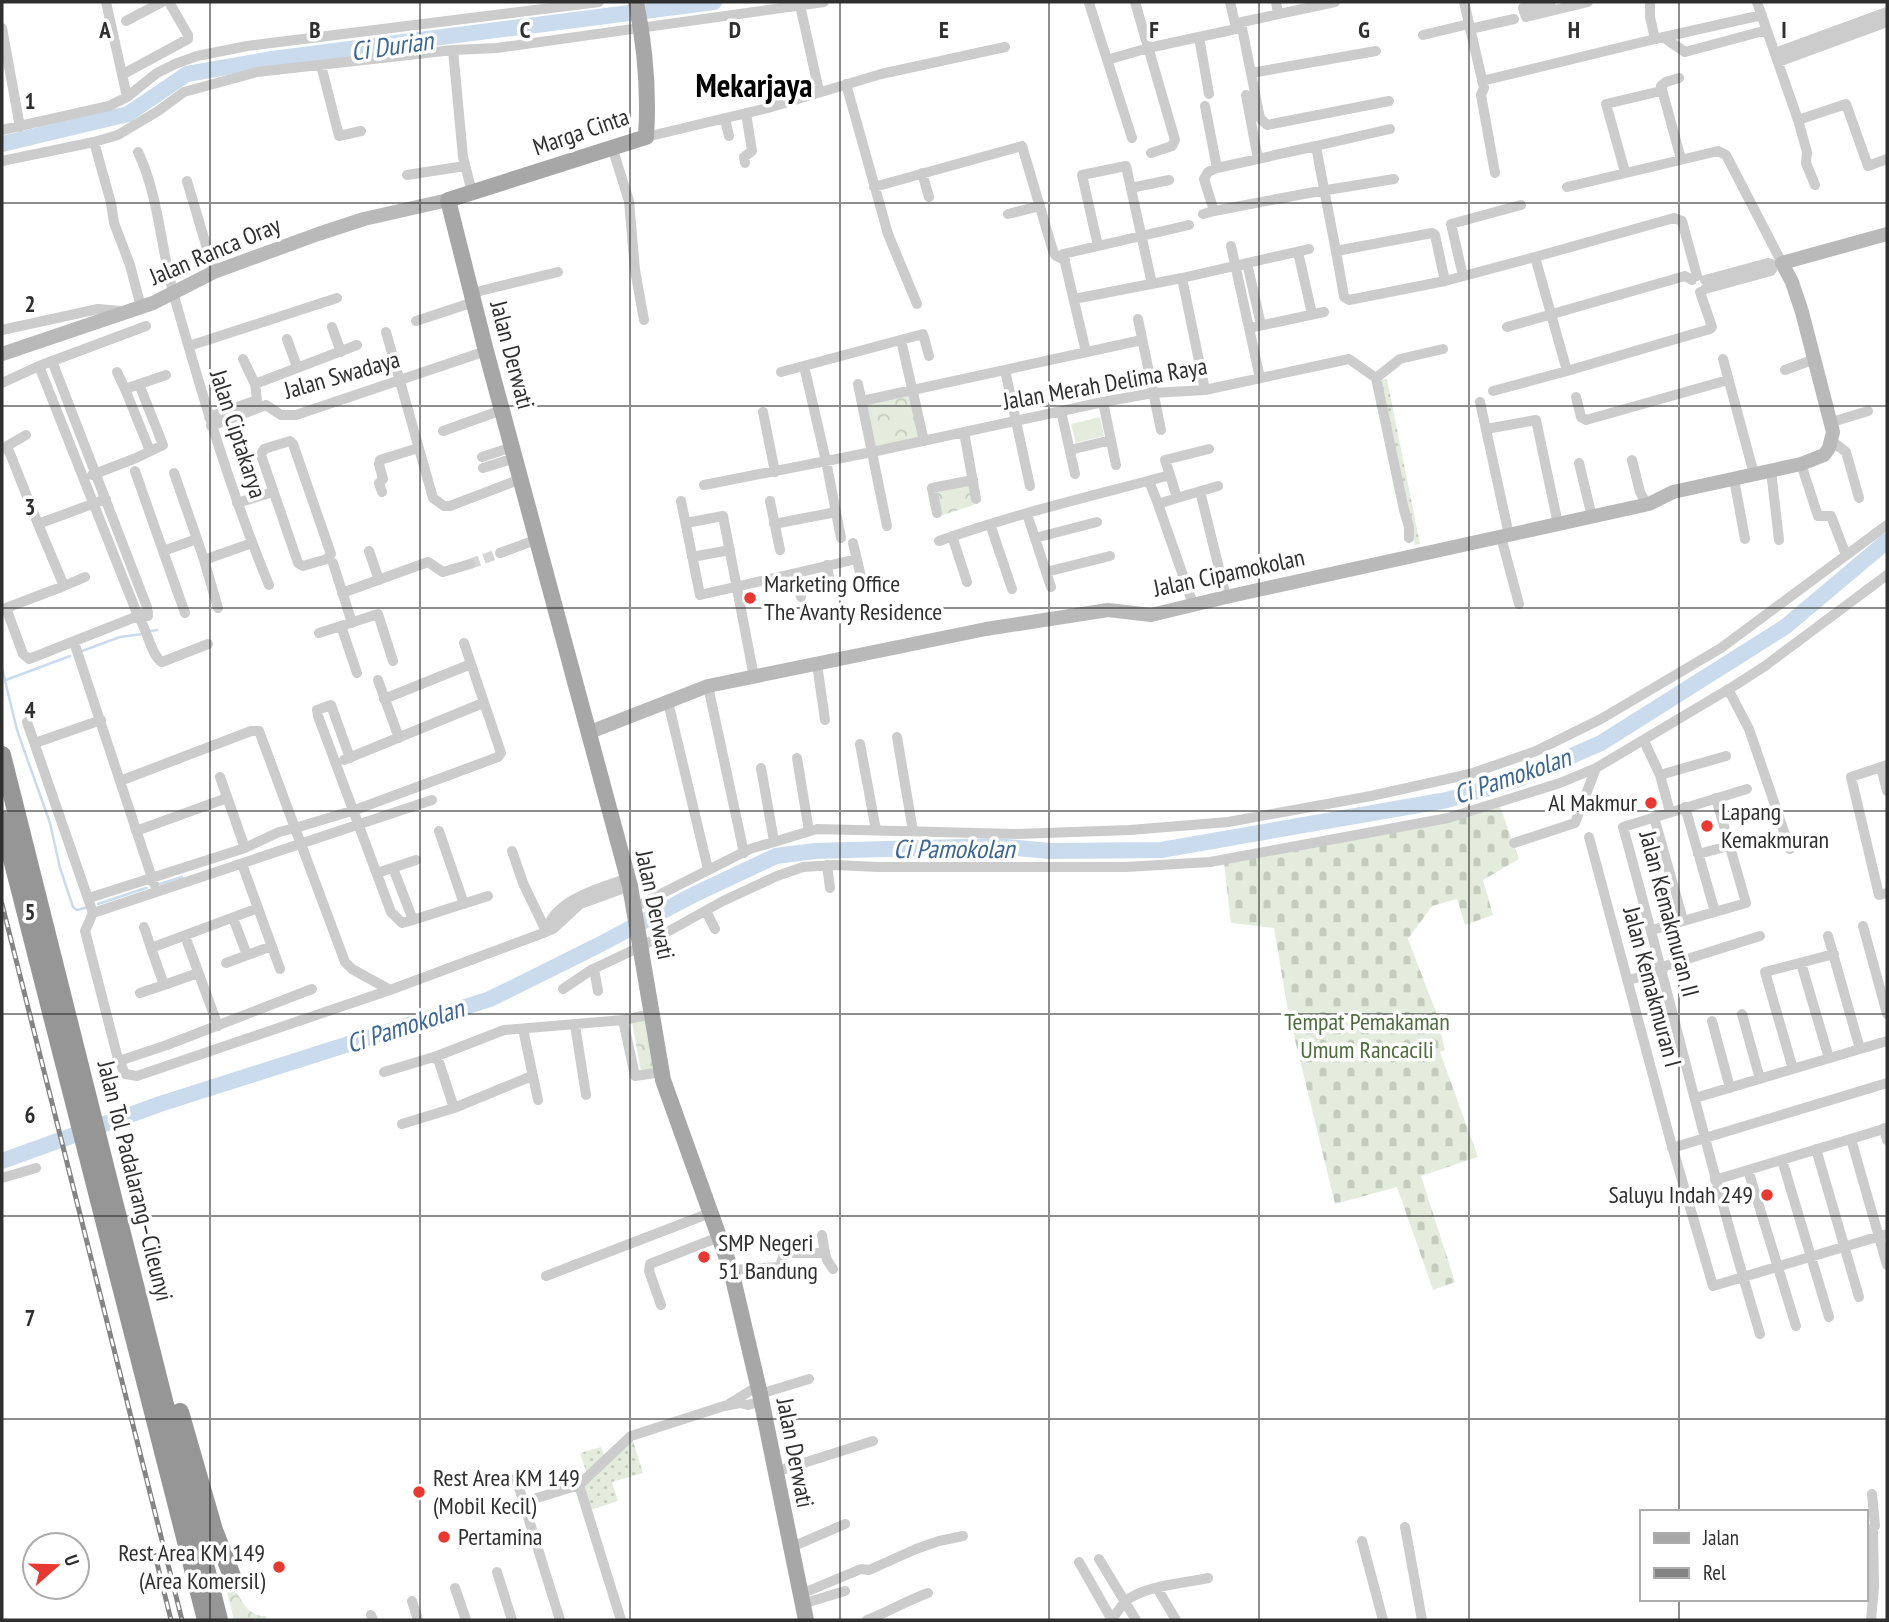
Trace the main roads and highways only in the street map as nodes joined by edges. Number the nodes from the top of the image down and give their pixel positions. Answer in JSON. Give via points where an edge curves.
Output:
{"nodes":[{"id":1,"x":636,"y":3,"type":"edge"},
{"id":2,"x":448,"y":200,"type":"joint"},
{"id":3,"x":2,"y":755,"type":"edge"},
{"id":4,"x":2,"y":820,"type":"edge"},
{"id":5,"x":85,"y":1112,"type":"junction"},
{"id":6,"x":94,"y":1150,"type":"junction"},
{"id":7,"x":138,"y":1293,"type":"junction"},
{"id":8,"x":232,"y":1576,"type":"dead end"},
{"id":9,"x":803,"y":1606,"type":"edge"},
{"id":10,"x":206,"y":1620,"type":"edge"},
{"id":11,"x":219,"y":1620,"type":"edge"}],
"edges":[{"from":1,"to":2,"type":"main road","name":"Marga Cinta","via":[[648,108],[646,137]]},
{"from":2,"to":9,"type":"main road","name":"Jalan Derwati","via":[[629,882],[662,1072],[731,1270]]},
{"from":3,"to":5,"type":"highway","name":"Jalan Tol Padalarang–Cileunyi"},
{"from":4,"to":5,"type":"highway","name":"Jalan Tol Padalarang–Cileunyi"},
{"from":5,"to":6,"type":"highway","name":"Jalan Tol Padalarang–Cileunyi"},
{"from":6,"to":7,"type":"highway","name":"Jalan Tol Padalarang–Cileunyi"},
{"from":6,"to":10,"type":"highway","name":"Jalan Tol Padalarang–Cileunyi"},
{"from":7,"to":8,"type":"highway"},
{"from":7,"to":11,"type":"highway","name":"Jalan Tol Padalarang–Cileunyi"}]}
